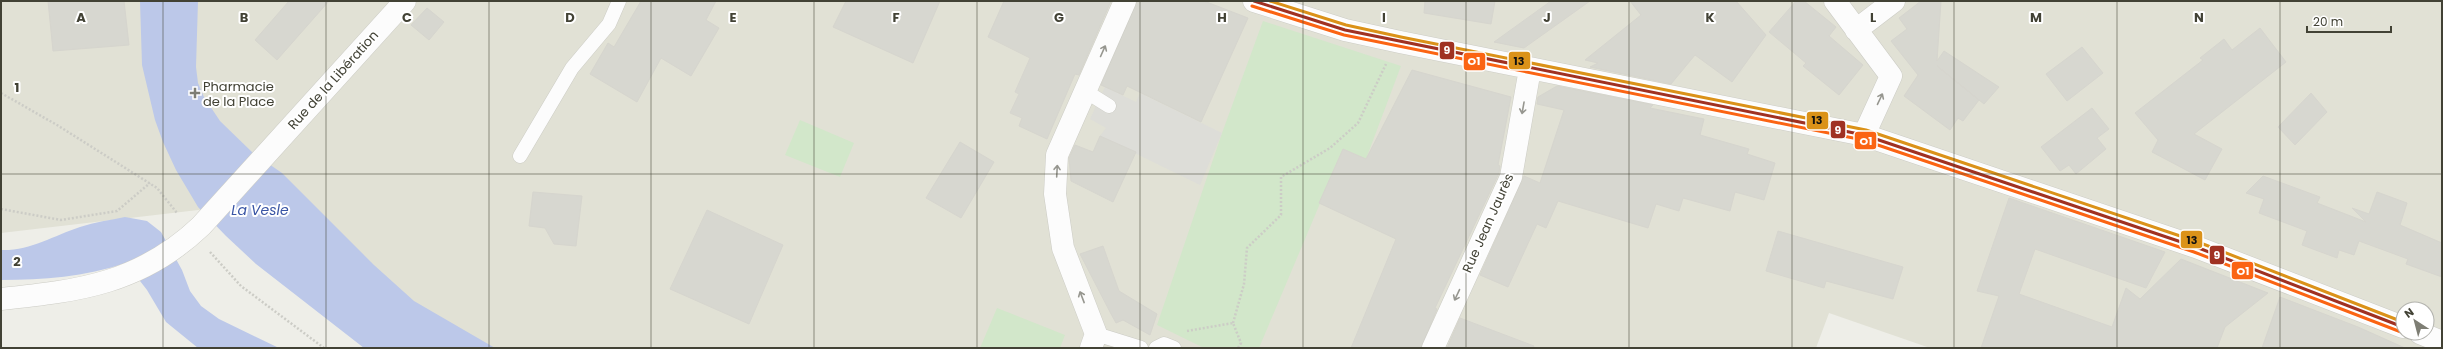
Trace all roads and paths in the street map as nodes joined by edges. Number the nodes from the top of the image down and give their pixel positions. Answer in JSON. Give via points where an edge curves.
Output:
{"nodes":[{"id":1,"x":405,"y":1,"type":"edge"},
{"id":2,"x":619,"y":1,"type":"edge"},
{"id":3,"x":1125,"y":1,"type":"edge"},
{"id":4,"x":1254,"y":1,"type":"edge"},
{"id":5,"x":1835,"y":1,"type":"edge"},
{"id":6,"x":1894,"y":1,"type":"edge"},
{"id":7,"x":1856,"y":30,"type":"junction"},
{"id":8,"x":1400,"y":42,"type":"junction"},
{"id":9,"x":1530,"y":69,"type":"junction"},
{"id":10,"x":1085,"y":91,"type":"junction"},
{"id":11,"x":1,"y":93,"type":"edge"},
{"id":12,"x":1108,"y":106,"type":"dead end"},
{"id":13,"x":1864,"y":135,"type":"junction"},
{"id":14,"x":520,"y":156,"type":"dead end"},
{"id":15,"x":150,"y":183,"type":"junction"},
{"id":16,"x":1,"y":209,"type":"edge"},
{"id":17,"x":197,"y":229,"type":"junction"},
{"id":18,"x":1,"y":299,"type":"edge"},
{"id":19,"x":1233,"y":323,"type":"junction"},
{"id":20,"x":2395,"y":324,"type":"edge"},
{"id":21,"x":1093,"y":341,"type":"edge"},
{"id":22,"x":1172,"y":347,"type":"edge"},
{"id":23,"x":324,"y":348,"type":"edge"},
{"id":24,"x":1141,"y":348,"type":"edge"},
{"id":25,"x":1156,"y":348,"type":"edge"},
{"id":26,"x":1238,"y":348,"type":"edge"},
{"id":27,"x":1433,"y":348,"type":"edge"}],
"edges":[{"from":1,"to":17,"type":"street","name":"Rue de la Libération"},
{"from":2,"to":14,"type":"lane","via":[[609,24],[572,68]]},
{"from":10,"to":3,"type":"street","one_way":true},
{"from":4,"to":8,"type":"street","via":[[1345,30]]},
{"from":5,"to":7,"type":"street"},
{"from":6,"to":7,"type":"street"},
{"from":13,"to":7,"type":"street","one_way":true,"via":[[1891,76]]},
{"from":8,"to":9,"type":"street"},
{"from":8,"to":19,"type":"path","via":[[1390,56],[1358,123],[1330,148],[1281,177],[1282,215],[1247,248],[1244,284]]},
{"from":9,"to":13,"type":"street"},
{"from":9,"to":27,"type":"street","name":"Rue Jean Jaurès","one_way":true,"via":[[1511,177]]},
{"from":10,"to":12,"type":"lane"},
{"from":21,"to":10,"type":"street","one_way":true,"via":[[1063,248],[1056,194],[1057,155]]},
{"from":11,"to":15,"type":"path"},
{"from":13,"to":20,"type":"street","via":[[2196,247]]},
{"from":15,"to":16,"type":"path","via":[[117,211],[61,220]]},
{"from":15,"to":17,"type":"path"},
{"from":17,"to":18,"type":"street","name":"Rue de la Libération","via":[[169,254],[125,277],[62,293]]},
{"from":17,"to":23,"type":"path","via":[[241,286]]},
{"from":19,"to":22,"type":"path","via":[[1178,333]]},
{"from":19,"to":26,"type":"path","via":[[1241,343]]},
{"from":21,"to":24,"type":"lane"},
{"from":22,"to":25,"type":"lane","via":[[1164,344]]}]}
